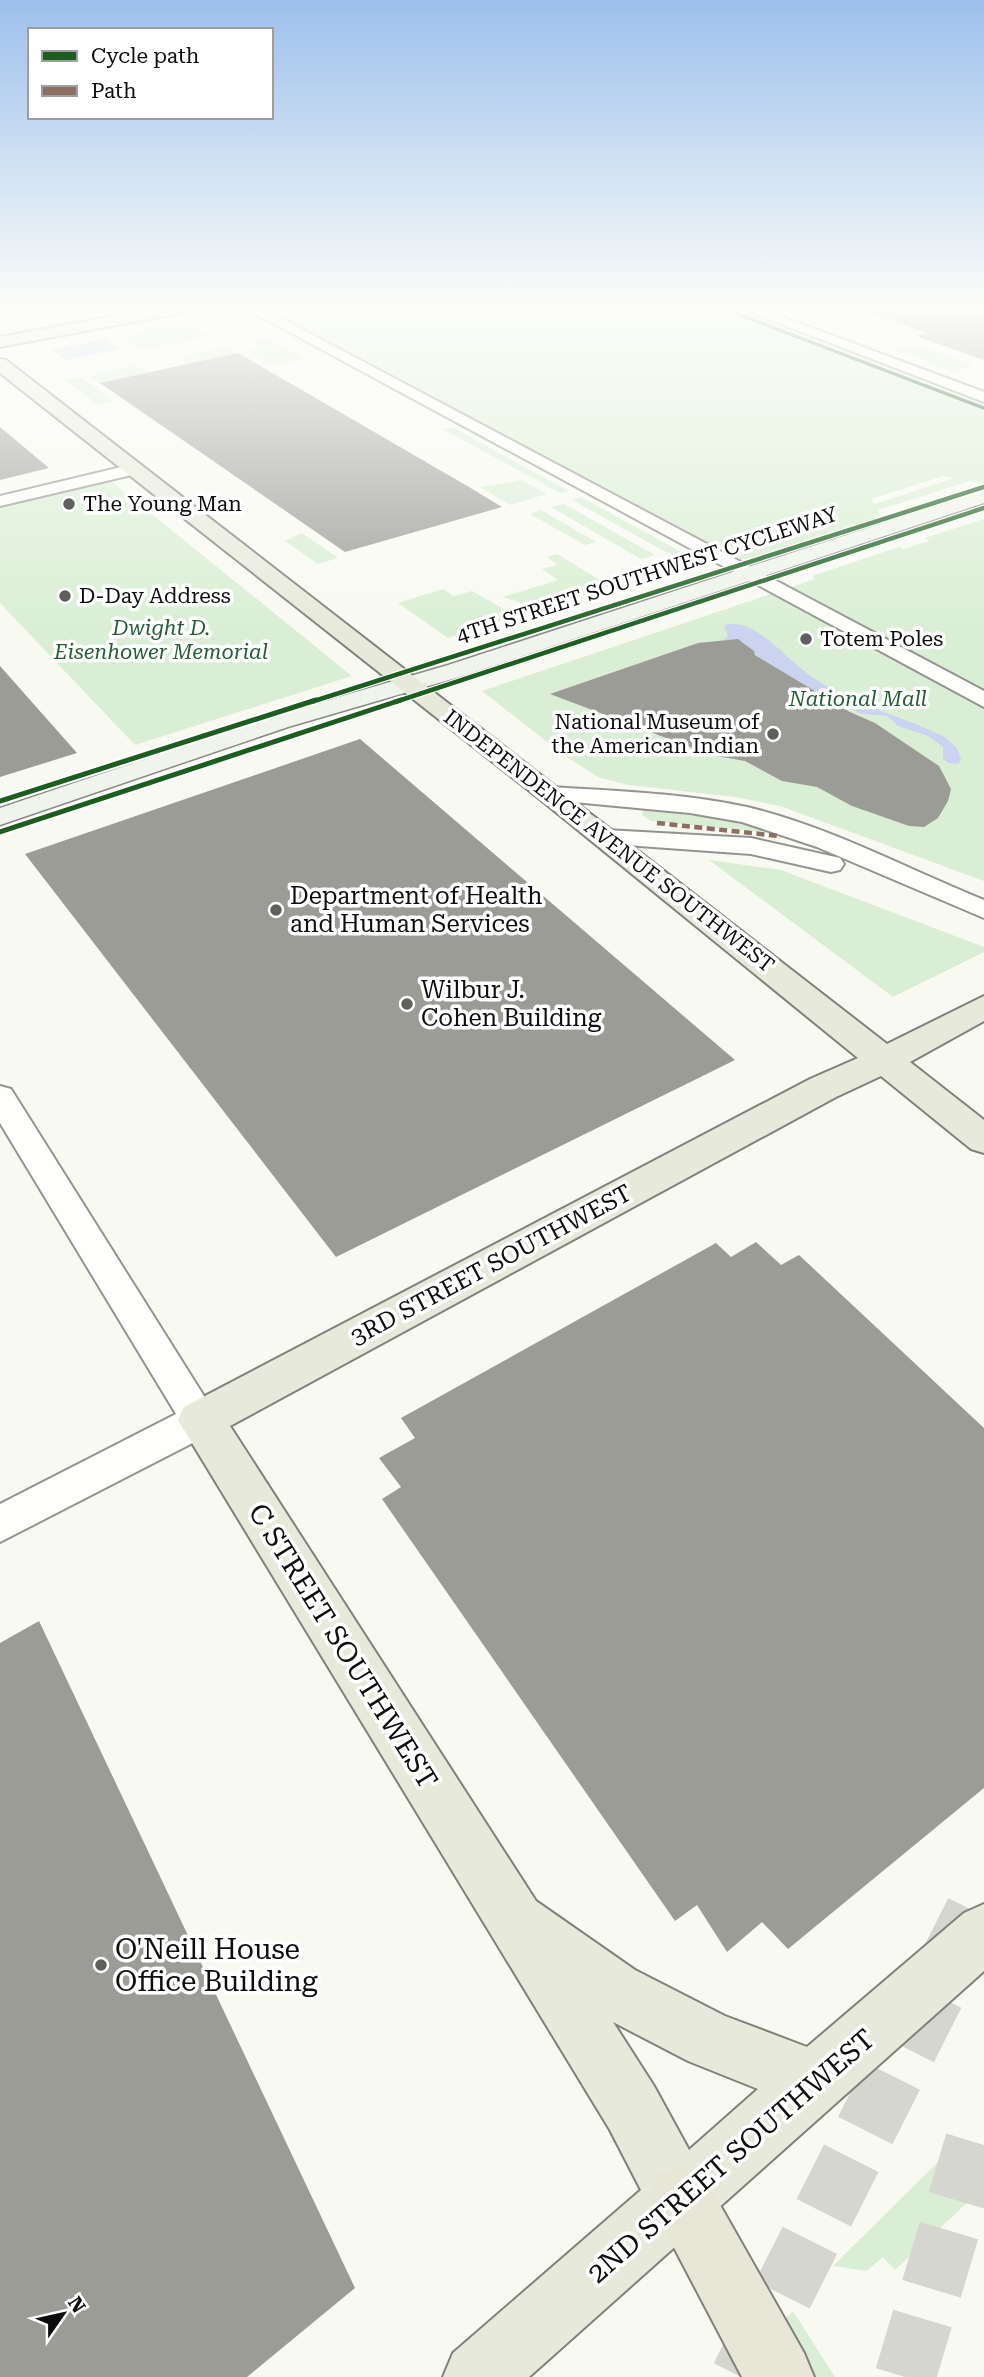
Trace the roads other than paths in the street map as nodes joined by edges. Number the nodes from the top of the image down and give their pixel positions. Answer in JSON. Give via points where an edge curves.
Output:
{"nodes":[{"id":1,"x":69,"y":418,"type":"edge"},
{"id":2,"x":457,"y":418,"type":"edge"},
{"id":3,"x":134,"y":469,"type":"junction"},
{"id":4,"x":984,"y":496,"type":"edge"},
{"id":5,"x":0,"y":500,"type":"edge"},
{"id":6,"x":747,"y":573,"type":"junction"},
{"id":7,"x":408,"y":683,"type":"junction"},
{"id":8,"x":984,"y":700,"type":"edge"},
{"id":9,"x":551,"y":794,"type":"junction"},
{"id":10,"x":0,"y":817,"type":"edge"},
{"id":11,"x":606,"y":838,"type":"junction"},
{"id":12,"x":935,"y":891,"type":"junction"},
{"id":13,"x":984,"y":910,"type":"edge"},
{"id":14,"x":984,"y":1007,"type":"edge"},
{"id":15,"x":885,"y":1060,"type":"junction"},
{"id":16,"x":0,"y":1097,"type":"edge"},
{"id":17,"x":984,"y":1140,"type":"edge"},
{"id":18,"x":200,"y":1420,"type":"junction"},
{"id":19,"x":0,"y":1524,"type":"edge"},
{"id":20,"x":507,"y":1911,"type":"junction"},
{"id":21,"x":984,"y":1933,"type":"edge"},
{"id":22,"x":815,"y":2081,"type":"junction"},
{"id":23,"x":680,"y":2198,"type":"junction"},
{"id":24,"x":477,"y":2377,"type":"edge"},
{"id":25,"x":780,"y":2377,"type":"edge"}],
"edges":[{"from":1,"to":3,"type":"main road","name":"INDEPENDENCE AVENUE SOUTHWEST"},
{"from":2,"to":6,"type":"street"},
{"from":3,"to":5,"type":"street"},
{"from":3,"to":7,"type":"main road","name":"INDEPENDENCE AVENUE SOUTHWEST"},
{"from":4,"to":6,"type":"main road"},
{"from":6,"to":7,"type":"main road"},
{"from":6,"to":8,"type":"street"},
{"from":7,"to":9,"type":"main road","name":"INDEPENDENCE AVENUE SOUTHWEST"},
{"from":7,"to":10,"type":"main road"},
{"from":9,"to":11,"type":"main road","name":"INDEPENDENCE AVENUE SOUTHWEST"},
{"from":9,"to":12,"type":"street","via":[[745,815],[859,855]]},
{"from":11,"to":12,"type":"street","via":[[762,848]]},
{"from":11,"to":15,"type":"main road","name":"INDEPENDENCE AVENUE SOUTHWEST"},
{"from":12,"to":13,"type":"street"},
{"from":14,"to":15,"type":"main road","name":"3RD STREET SOUTHWEST"},
{"from":15,"to":17,"type":"main road","name":"INDEPENDENCE AVENUE SOUTHWEST"},
{"from":15,"to":18,"type":"main road","name":"3RD STREET SOUTHWEST","via":[[811,1094]]},
{"from":16,"to":18,"type":"street","name":"C STREET SOUTHWEST"},
{"from":18,"to":19,"type":"street","name":"3RD STREET SOUTHWEST"},
{"from":18,"to":20,"type":"main road","name":"C STREET SOUTHWEST","via":[[232,1464]]},
{"from":20,"to":22,"type":"main road","via":[[614,1992],[709,2040]]},
{"from":20,"to":23,"type":"main road","name":"C STREET SOUTHWEST","via":[[632,2108]]},
{"from":21,"to":22,"type":"main road","name":"2ND STREET SOUTHWEST"},
{"from":22,"to":23,"type":"main road","name":"2ND STREET SOUTHWEST"},
{"from":23,"to":24,"type":"main road","name":"2ND STREET SOUTHWEST"},
{"from":23,"to":25,"type":"highway"}]}
